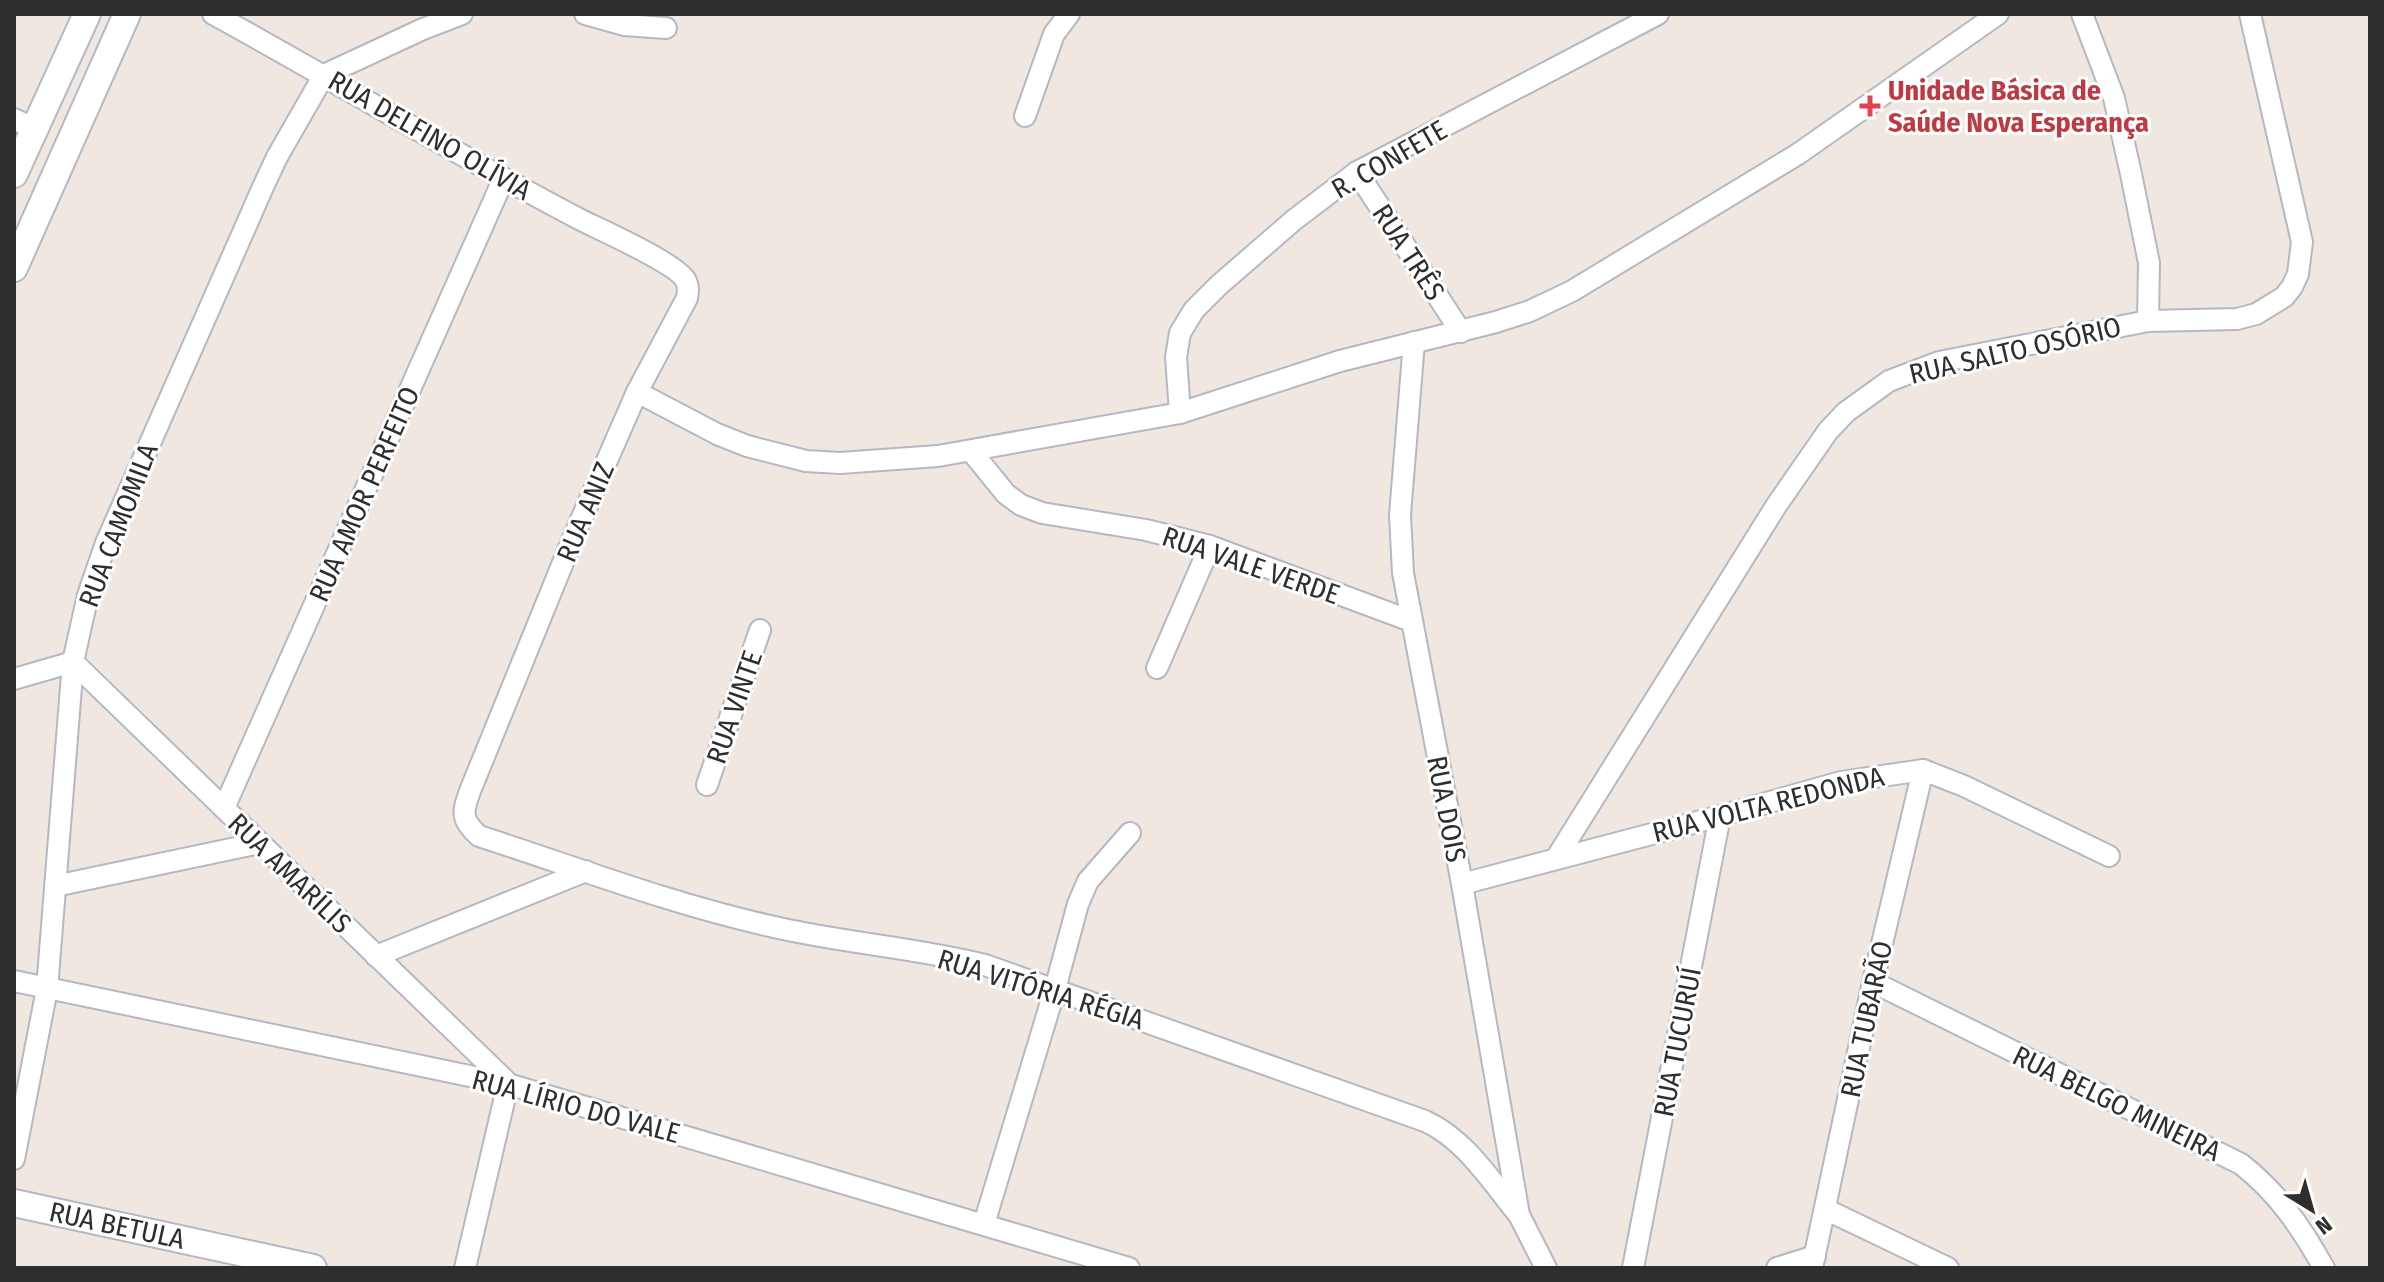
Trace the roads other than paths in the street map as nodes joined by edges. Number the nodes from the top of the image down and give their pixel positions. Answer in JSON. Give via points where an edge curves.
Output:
{"nodes":[{"id":1,"x":87,"y":14,"type":"edge"},
{"id":2,"x":127,"y":14,"type":"edge"},
{"id":3,"x":213,"y":14,"type":"edge"},
{"id":4,"x":462,"y":14,"type":"edge"},
{"id":5,"x":1069,"y":14,"type":"edge"},
{"id":6,"x":1658,"y":14,"type":"edge"},
{"id":7,"x":1998,"y":14,"type":"edge"},
{"id":8,"x":2082,"y":14,"type":"edge"},
{"id":9,"x":2250,"y":14,"type":"edge"},
{"id":10,"x":588,"y":15,"type":"edge"},
{"id":11,"x":666,"y":28,"type":"dead end"},
{"id":12,"x":324,"y":75,"type":"junction"},
{"id":13,"x":1025,"y":116,"type":"dead end"},
{"id":14,"x":24,"y":124,"type":"edge"},
{"id":15,"x":1357,"y":172,"type":"junction"},
{"id":16,"x":14,"y":174,"type":"edge"},
{"id":17,"x":503,"y":180,"type":"junction"},
{"id":18,"x":648,"y":254,"type":"joint"},
{"id":19,"x":14,"y":268,"type":"edge"},
{"id":20,"x":2148,"y":321,"type":"junction"},
{"id":21,"x":1461,"y":332,"type":"junction"},
{"id":22,"x":1414,"y":342,"type":"junction"},
{"id":23,"x":637,"y":392,"type":"junction"},
{"id":24,"x":1180,"y":413,"type":"junction"},
{"id":25,"x":971,"y":451,"type":"junction"},
{"id":26,"x":1210,"y":546,"type":"junction"},
{"id":27,"x":1411,"y":621,"type":"junction"},
{"id":28,"x":760,"y":630,"type":"dead end"},
{"id":29,"x":73,"y":662,"type":"junction"},
{"id":30,"x":1157,"y":668,"type":"dead end"},
{"id":31,"x":14,"y":679,"type":"edge"},
{"id":32,"x":1923,"y":770,"type":"junction"},
{"id":33,"x":707,"y":785,"type":"dead end"},
{"id":34,"x":470,"y":791,"type":"joint"},
{"id":35,"x":224,"y":808,"type":"junction"},
{"id":36,"x":1720,"y":816,"type":"junction"},
{"id":37,"x":1130,"y":833,"type":"dead end"},
{"id":38,"x":260,"y":843,"type":"junction"},
{"id":39,"x":2109,"y":856,"type":"dead end"},
{"id":40,"x":1557,"y":857,"type":"junction"},
{"id":41,"x":586,"y":871,"type":"junction"},
{"id":42,"x":1462,"y":884,"type":"junction"},
{"id":43,"x":55,"y":886,"type":"junction"},
{"id":44,"x":376,"y":956,"type":"junction"},
{"id":45,"x":14,"y":981,"type":"edge"},
{"id":46,"x":1873,"y":982,"type":"junction"},
{"id":47,"x":47,"y":989,"type":"junction"},
{"id":48,"x":1055,"y":989,"type":"junction"},
{"id":49,"x":508,"y":1084,"type":"junction"},
{"id":50,"x":14,"y":1159,"type":"edge"},
{"id":51,"x":14,"y":1203,"type":"edge"},
{"id":52,"x":1825,"y":1209,"type":"junction"},
{"id":53,"x":1519,"y":1215,"type":"junction"},
{"id":54,"x":984,"y":1224,"type":"junction"},
{"id":55,"x":1814,"y":1262,"type":"edge"},
{"id":56,"x":313,"y":1268,"type":"edge"},
{"id":57,"x":465,"y":1268,"type":"edge"},
{"id":58,"x":1129,"y":1268,"type":"edge"},
{"id":59,"x":1546,"y":1268,"type":"edge"},
{"id":60,"x":1633,"y":1268,"type":"edge"},
{"id":61,"x":1777,"y":1268,"type":"edge"},
{"id":62,"x":1948,"y":1268,"type":"edge"},
{"id":63,"x":2324,"y":1268,"type":"edge"}],
"edges":[{"from":1,"to":14,"type":"street"},
{"from":2,"to":19,"type":"street"},
{"from":3,"to":12,"type":"street","name":"RUA DELFINO OLÍVIA"},
{"from":4,"to":12,"type":"street"},
{"from":5,"to":13,"type":"street","via":[[1054,34]]},
{"from":6,"to":15,"type":"street","name":"R. CONFETE"},
{"from":7,"to":21,"type":"street","via":[[1798,154],[1572,291],[1530,311]]},
{"from":8,"to":20,"type":"street","via":[[2114,98],[2131,174],[2149,263]]},
{"from":9,"to":20,"type":"street","name":"RUA SALTO OSÓRIO","via":[[2298,218],[2298,274],[2284,297],[2256,314]]},
{"from":10,"to":11,"type":"street"},
{"from":12,"to":17,"type":"street","name":"RUA DELFINO OLÍVIA"},
{"from":12,"to":29,"type":"street","name":"RUA CAMOMILA","via":[[277,157],[148,444],[88,595]]},
{"from":14,"to":16,"type":"street"},
{"from":15,"to":21,"type":"street","name":"RUA TRÊS"},
{"from":15,"to":24,"type":"street","name":"R. CONFETE","via":[[1294,220],[1194,310],[1180,333],[1176,357]]},
{"from":17,"to":18,"type":"street","name":"RUA DELFINO OLÍVIA"},
{"from":17,"to":35,"type":"street","name":"RUA AMOR PERFEITO"},
{"from":18,"to":23,"type":"street","name":"RUA ANIZ","via":[[678,272],[689,289]]},
{"from":20,"to":40,"type":"street","name":"RUA SALTO OSÓRIO","via":[[1939,362],[1889,381],[1846,412],[1776,506]]},
{"from":21,"to":22,"type":"street"},
{"from":22,"to":24,"type":"street"},
{"from":22,"to":27,"type":"street","name":"RUA DOIS","via":[[1400,515]]},
{"from":23,"to":25,"type":"street","via":[[717,434],[806,461]]},
{"from":23,"to":34,"type":"street","name":"RUA ANIZ"},
{"from":24,"to":25,"type":"street"},
{"from":25,"to":26,"type":"street","name":"RUA VALE VERDE","via":[[1021,505]]},
{"from":26,"to":27,"type":"street","name":"RUA VALE VERDE"},
{"from":26,"to":30,"type":"street"},
{"from":27,"to":42,"type":"street","name":"RUA DOIS"},
{"from":28,"to":33,"type":"street","name":"RUA VINTE"},
{"from":29,"to":31,"type":"street"},
{"from":29,"to":35,"type":"street","name":"RUA AMARÍLIS"},
{"from":29,"to":43,"type":"street","name":"RUA CAMOMILA"},
{"from":32,"to":36,"type":"street","name":"RUA VOLTA REDONDA","via":[[1852,779]]},
{"from":32,"to":39,"type":"street","name":"RUA VOLTA REDONDA"},
{"from":32,"to":46,"type":"street","name":"RUA TUBARÃO"},
{"from":34,"to":41,"type":"street","name":"RUA VITÓRIA RÉGIA","via":[[466,824],[479,836]]},
{"from":35,"to":38,"type":"street","name":"RUA AMARÍLIS"},
{"from":36,"to":40,"type":"street","name":"RUA VOLTA REDONDA"},
{"from":36,"to":60,"type":"street","name":"RUA TUCURUÍ"},
{"from":37,"to":48,"type":"street","via":[[1082,892]]},
{"from":38,"to":43,"type":"street"},
{"from":38,"to":44,"type":"street","name":"RUA AMARÍLIS"},
{"from":40,"to":42,"type":"street","name":"RUA VOLTA REDONDA"},
{"from":41,"to":44,"type":"street"},
{"from":41,"to":48,"type":"street","name":"RUA VITÓRIA RÉGIA","via":[[766,926],[943,955]]},
{"from":42,"to":53,"type":"street","name":"RUA DOIS"},
{"from":43,"to":47,"type":"street","name":"RUA CAMOMILA"},
{"from":44,"to":49,"type":"street","name":"RUA AMARÍLIS"},
{"from":45,"to":47,"type":"street","name":"RUA LÍRIO DO VALE"},
{"from":46,"to":52,"type":"street","name":"RUA TUBARÃO"},
{"from":46,"to":63,"type":"street","name":"RUA BELGO MINEIRA","via":[[2241,1164],[2293,1215]]},
{"from":47,"to":49,"type":"street","name":"RUA LÍRIO DO VALE"},
{"from":47,"to":50,"type":"street","name":"RUA CAMOMILA"},
{"from":48,"to":53,"type":"street","name":"RUA VITÓRIA RÉGIA","via":[[1439,1127]]},
{"from":48,"to":54,"type":"street"},
{"from":49,"to":54,"type":"street","name":"RUA LÍRIO DO VALE"},
{"from":49,"to":57,"type":"street"},
{"from":51,"to":56,"type":"street","name":"RUA BETULA"},
{"from":52,"to":55,"type":"street","name":"RUA TUBARÃO"},
{"from":52,"to":62,"type":"street"},
{"from":53,"to":59,"type":"street","name":"RUA DOIS"},
{"from":54,"to":58,"type":"street","name":"RUA LÍRIO DO VALE"},
{"from":55,"to":61,"type":"street"}]}
